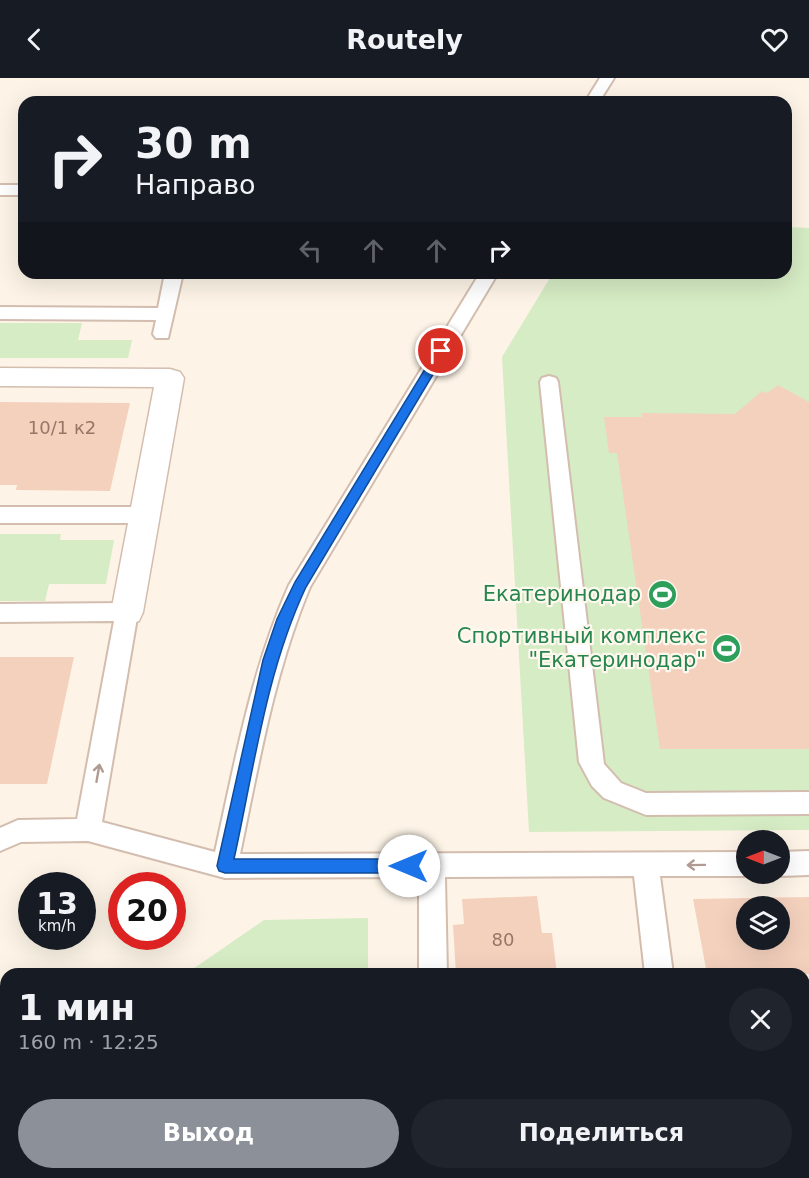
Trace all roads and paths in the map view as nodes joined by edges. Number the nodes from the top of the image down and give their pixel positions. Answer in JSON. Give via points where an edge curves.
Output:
{"nodes":[{"id":1,"x":607,"y":78,"type":"edge"},
{"id":2,"x":596,"y":96,"type":"edge"},
{"id":3,"x":0,"y":190,"type":"edge"},
{"id":4,"x":18,"y":190,"type":"edge"},
{"id":5,"x":173,"y":279,"type":"edge"},
{"id":6,"x":485,"y":279,"type":"edge"},
{"id":7,"x":0,"y":313,"type":"edge"},
{"id":8,"x":166,"y":314,"type":"junction"},
{"id":9,"x":162,"y":334,"type":"dead end"},
{"id":10,"x":0,"y":377,"type":"edge"},
{"id":11,"x":549,"y":382,"type":"dead end"},
{"id":12,"x":0,"y":515,"type":"edge"},
{"id":13,"x":145,"y":515,"type":"junction"},
{"id":14,"x":127,"y":612,"type":"junction"},
{"id":15,"x":0,"y":613,"type":"edge"},
{"id":16,"x":809,"y":803,"type":"edge"},
{"id":17,"x":88,"y":830,"type":"junction"},
{"id":18,"x":0,"y":840,"type":"edge"},
{"id":19,"x":809,"y":863,"type":"edge"},
{"id":20,"x":736,"y":864,"type":"edge"},
{"id":21,"x":790,"y":864,"type":"edge"},
{"id":22,"x":646,"y":865,"type":"junction"},
{"id":23,"x":225,"y":866,"type":"junction"},
{"id":24,"x":432,"y":866,"type":"junction"},
{"id":25,"x":433,"y":968,"type":"edge"},
{"id":26,"x":658,"y":968,"type":"edge"}],
"edges":[{"from":1,"to":2,"type":"lane"},
{"from":3,"to":4,"type":"lane"},
{"from":5,"to":8,"type":"lane"},
{"from":6,"to":23,"type":"lane","via":[[300,585],[284,619],[270,660]]},
{"from":7,"to":8,"type":"lane"},
{"from":8,"to":9,"type":"lane"},
{"from":10,"to":13,"type":"street","via":[[170,378]]},
{"from":11,"to":16,"type":"lane","via":[[591,762],[598,779],[625,798],[646,804]]},
{"from":12,"to":13,"type":"lane"},
{"from":13,"to":14,"type":"street"},
{"from":14,"to":15,"type":"lane"},
{"from":17,"to":14,"type":"lane","one_way":true},
{"from":17,"to":18,"type":"lane","via":[[18,831]]},
{"from":17,"to":23,"type":"lane"},
{"from":19,"to":21,"type":"lane"},
{"from":20,"to":22,"type":"lane","one_way":true},
{"from":22,"to":24,"type":"lane"},
{"from":22,"to":26,"type":"lane"},
{"from":23,"to":24,"type":"lane"},
{"from":24,"to":25,"type":"lane"}]}
